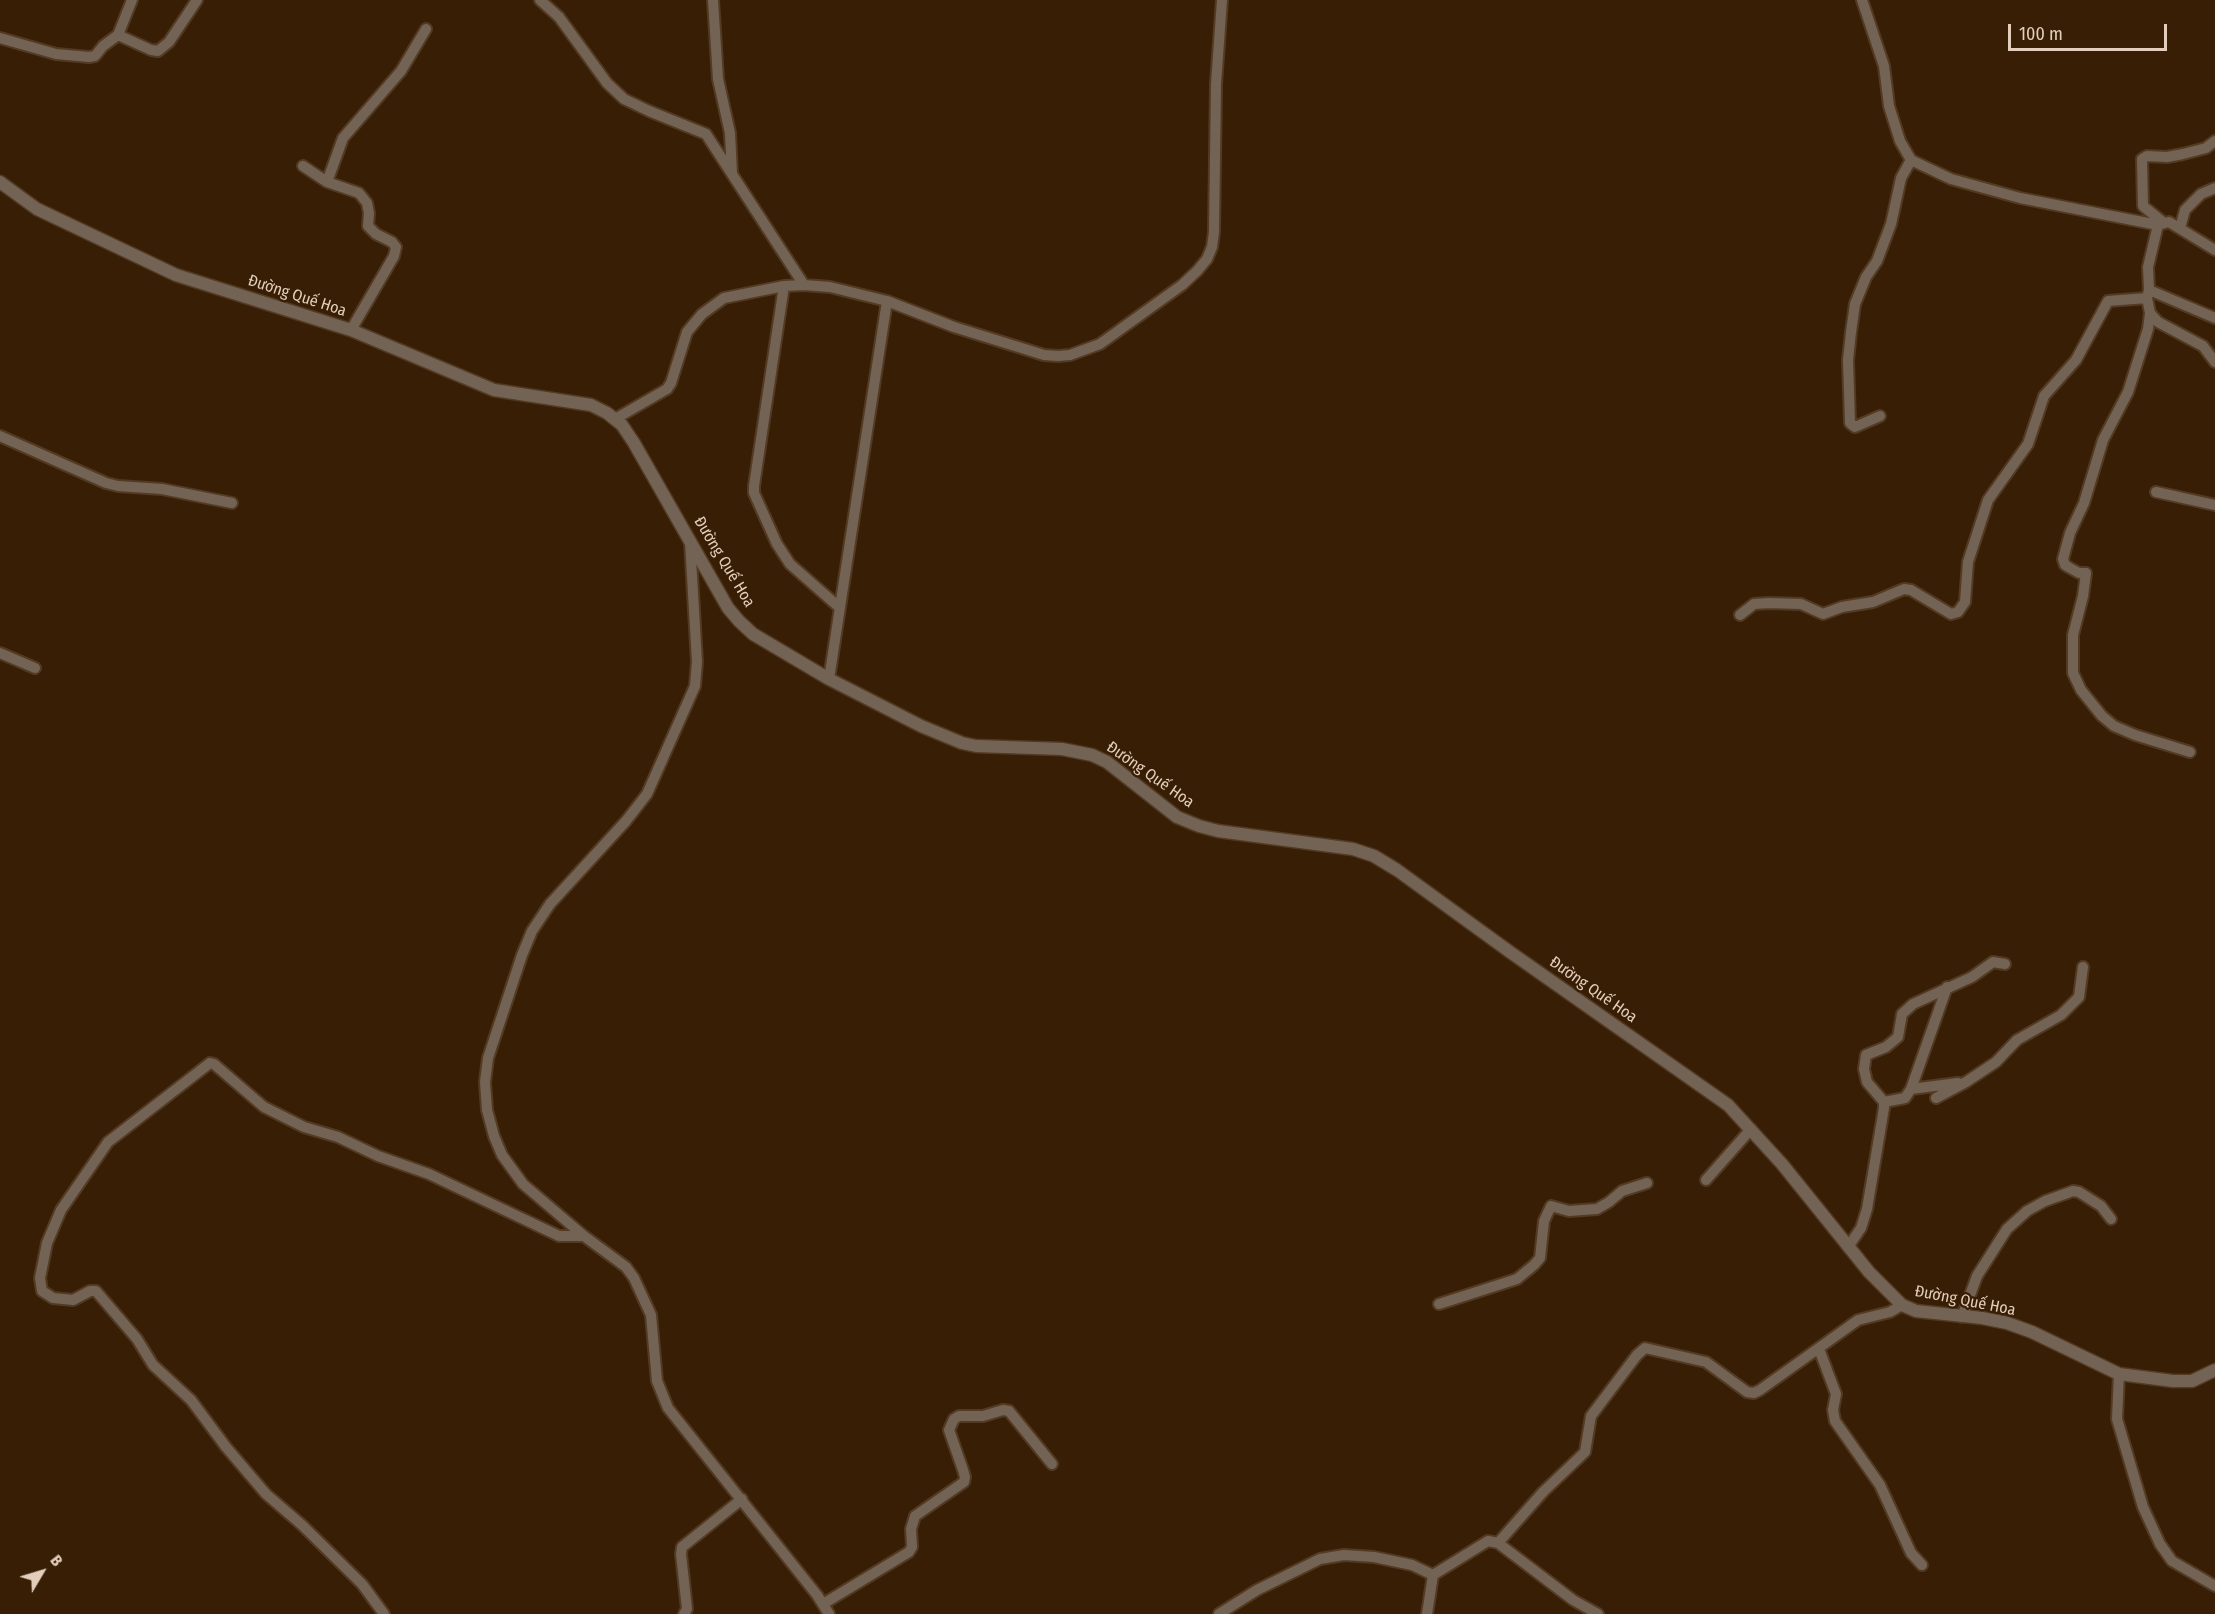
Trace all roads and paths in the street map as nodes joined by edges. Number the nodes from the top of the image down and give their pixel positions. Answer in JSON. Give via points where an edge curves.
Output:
{"nodes":[{"id":1,"x":132,"y":0,"type":"edge"},
{"id":2,"x":197,"y":0,"type":"edge"},
{"id":3,"x":540,"y":0,"type":"edge"},
{"id":4,"x":713,"y":0,"type":"edge"},
{"id":5,"x":1221,"y":0,"type":"edge"},
{"id":6,"x":1862,"y":0,"type":"edge"},
{"id":7,"x":426,"y":29,"type":"dead end"},
{"id":8,"x":118,"y":34,"type":"junction"},
{"id":9,"x":0,"y":38,"type":"edge"},
{"id":10,"x":2215,"y":141,"type":"edge"},
{"id":11,"x":1911,"y":160,"type":"junction"},
{"id":12,"x":303,"y":166,"type":"dead end"},
{"id":13,"x":732,"y":177,"type":"junction"},
{"id":14,"x":0,"y":182,"type":"edge"},
{"id":15,"x":327,"y":182,"type":"junction"},
{"id":16,"x":2215,"y":188,"type":"edge"},
{"id":17,"x":2161,"y":224,"type":"junction"},
{"id":18,"x":2180,"y":228,"type":"junction"},
{"id":19,"x":2215,"y":250,"type":"edge"},
{"id":20,"x":804,"y":285,"type":"junction"},
{"id":21,"x":784,"y":286,"type":"junction"},
{"id":22,"x":2148,"y":294,"type":"junction"},
{"id":23,"x":887,"y":301,"type":"junction"},
{"id":24,"x":2150,"y":313,"type":"junction"},
{"id":25,"x":2215,"y":318,"type":"edge"},
{"id":26,"x":351,"y":330,"type":"junction"},
{"id":27,"x":2215,"y":362,"type":"edge"},
{"id":28,"x":1880,"y":416,"type":"dead end"},
{"id":29,"x":615,"y":419,"type":"junction"},
{"id":30,"x":0,"y":436,"type":"edge"},
{"id":31,"x":2156,"y":492,"type":"dead end"},
{"id":32,"x":232,"y":503,"type":"dead end"},
{"id":33,"x":2215,"y":505,"type":"edge"},
{"id":34,"x":689,"y":538,"type":"junction"},
{"id":35,"x":840,"y":608,"type":"junction"},
{"id":36,"x":1740,"y":615,"type":"dead end"},
{"id":37,"x":0,"y":653,"type":"edge"},
{"id":38,"x":35,"y":668,"type":"dead end"},
{"id":39,"x":830,"y":679,"type":"junction"},
{"id":40,"x":2190,"y":752,"type":"dead end"},
{"id":41,"x":2005,"y":964,"type":"dead end"},
{"id":42,"x":2084,"y":967,"type":"dead end"},
{"id":43,"x":1947,"y":987,"type":"junction"},
{"id":44,"x":1966,"y":1082,"type":"junction"},
{"id":45,"x":1911,"y":1089,"type":"junction"},
{"id":46,"x":1936,"y":1098,"type":"dead end"},
{"id":47,"x":1884,"y":1102,"type":"junction"},
{"id":48,"x":1751,"y":1129,"type":"junction"},
{"id":49,"x":1706,"y":1180,"type":"dead end"},
{"id":50,"x":1647,"y":1183,"type":"dead end"},
{"id":51,"x":2111,"y":1219,"type":"dead end"},
{"id":52,"x":584,"y":1236,"type":"junction"},
{"id":53,"x":1848,"y":1247,"type":"junction"},
{"id":54,"x":1439,"y":1304,"type":"dead end"},
{"id":55,"x":1902,"y":1305,"type":"junction"},
{"id":56,"x":1962,"y":1317,"type":"junction"},
{"id":57,"x":1819,"y":1349,"type":"junction"},
{"id":58,"x":2215,"y":1370,"type":"edge"},
{"id":59,"x":2120,"y":1374,"type":"junction"},
{"id":60,"x":1052,"y":1464,"type":"dead end"},
{"id":61,"x":742,"y":1499,"type":"junction"},
{"id":62,"x":1498,"y":1543,"type":"junction"},
{"id":63,"x":1922,"y":1565,"type":"dead end"},
{"id":64,"x":1432,"y":1575,"type":"junction"},
{"id":65,"x":2215,"y":1586,"type":"edge"},
{"id":66,"x":823,"y":1604,"type":"junction"},
{"id":67,"x":384,"y":1614,"type":"edge"},
{"id":68,"x":684,"y":1614,"type":"edge"},
{"id":69,"x":829,"y":1614,"type":"edge"},
{"id":70,"x":1219,"y":1614,"type":"edge"},
{"id":71,"x":1427,"y":1614,"type":"edge"},
{"id":72,"x":1598,"y":1614,"type":"edge"}],
"edges":[{"from":1,"to":8,"type":"street"},
{"from":2,"to":8,"type":"street","via":[[169,42],[158,51]]},
{"from":3,"to":13,"type":"street","via":[[559,17],[612,89],[639,107],[706,134]]},
{"from":4,"to":13,"type":"street","via":[[718,79],[730,133]]},
{"from":5,"to":23,"type":"street","via":[[1215,232],[1207,259],[1182,285],[1100,344],[1058,356],[954,327]]},
{"from":6,"to":11,"type":"street","via":[[1884,66],[1889,106],[1900,141]]},
{"from":7,"to":15,"type":"street","via":[[402,71],[343,138]]},
{"from":8,"to":9,"type":"street","via":[[89,57],[56,54]]},
{"from":10,"to":17,"type":"street","via":[[2184,154],[2142,159],[2144,206]]},
{"from":11,"to":17,"type":"street","via":[[1951,179],[2020,198]]},
{"from":11,"to":28,"type":"street","via":[[1901,178],[1881,250],[1855,304],[1851,332],[1850,423],[1855,426]]},
{"from":12,"to":15,"type":"street"},
{"from":13,"to":20,"type":"street"},
{"from":14,"to":26,"type":"street","name":"Đường Quế Hoa","via":[[37,209],[176,275]]},
{"from":15,"to":26,"type":"street","via":[[359,193],[367,203],[368,226],[396,247]]},
{"from":16,"to":18,"type":"street","via":[[2201,194],[2185,210]]},
{"from":17,"to":18,"type":"street","via":[[2169,222]]},
{"from":17,"to":22,"type":"street","via":[[2148,267]]},
{"from":18,"to":19,"type":"street"},
{"from":20,"to":21,"type":"street"},
{"from":20,"to":23,"type":"street"},
{"from":21,"to":29,"type":"street","via":[[724,298],[702,314],[687,332],[667,389]]},
{"from":21,"to":35,"type":"street","via":[[754,493],[790,564]]},
{"from":22,"to":24,"type":"street"},
{"from":22,"to":25,"type":"street"},
{"from":22,"to":36,"type":"street","via":[[2108,301],[2076,360],[2044,396],[2028,444],[1988,500],[1968,562],[1965,602],[1958,612],[1951,614],[1904,589],[1874,602],[1823,614],[1801,604],[1768,603],[1754,604]]},
{"from":23,"to":35,"type":"street"},
{"from":24,"to":27,"type":"street","via":[[2158,322],[2203,346]]},
{"from":24,"to":40,"type":"street","via":[[2128,392],[2103,440],[2063,559],[2065,565],[2086,573],[2073,635],[2073,673],[2081,690],[2114,726]]},
{"from":26,"to":29,"type":"street","name":"Đường Quế Hoa","via":[[494,390],[591,405]]},
{"from":29,"to":34,"type":"street","name":"Đường Quế Hoa","via":[[634,443]]},
{"from":30,"to":32,"type":"street","via":[[106,483]]},
{"from":31,"to":33,"type":"street"},
{"from":34,"to":39,"type":"street","name":"Đường Quế Hoa","via":[[728,608],[753,634]]},
{"from":34,"to":52,"type":"street","via":[[698,662],[695,686],[647,794],[550,904],[532,931],[488,1058],[487,1110],[502,1155],[523,1184]]},
{"from":35,"to":39,"type":"street"},
{"from":37,"to":38,"type":"street"},
{"from":39,"to":48,"type":"street","name":"Đường Quế Hoa","via":[[962,743],[1062,749],[1092,755],[1107,762],[1176,817],[1199,826],[1353,849],[1374,856],[1694,1080],[1728,1105]]},
{"from":41,"to":43,"type":"street","via":[[1993,962]]},
{"from":42,"to":44,"type":"street","via":[[2079,997],[2061,1015],[2017,1040],[1996,1062]]},
{"from":43,"to":45,"type":"street"},
{"from":43,"to":47,"type":"street","via":[[1913,1004],[1902,1014],[1898,1037],[1866,1055],[1867,1082]]},
{"from":44,"to":45,"type":"street"},
{"from":44,"to":46,"type":"street"},
{"from":45,"to":47,"type":"street","via":[[1905,1098]]},
{"from":47,"to":53,"type":"street","via":[[1867,1209],[1861,1228]]},
{"from":48,"to":49,"type":"street"},
{"from":48,"to":53,"type":"street","name":"Đường Quế Hoa"},
{"from":50,"to":54,"type":"street","via":[[1622,1191],[1597,1209],[1551,1206],[1544,1221],[1540,1258],[1534,1265],[1517,1279]]},
{"from":51,"to":56,"type":"street","via":[[2101,1206],[2073,1191],[2027,1210],[2007,1229],[1977,1276]]},
{"from":52,"to":61,"type":"street","via":[[626,1267],[634,1278],[651,1315],[661,1395]]},
{"from":52,"to":67,"type":"street","via":[[559,1236],[429,1174],[304,1127],[264,1107],[210,1063],[108,1142],[61,1210],[47,1243],[40,1278],[42,1291],[53,1298],[73,1300],[96,1291],[153,1365],[191,1400],[266,1494],[362,1584]]},
{"from":53,"to":55,"type":"street","name":"Đường Quế Hoa"},
{"from":55,"to":56,"type":"street","name":"Đường Quế Hoa","via":[[1916,1311]]},
{"from":55,"to":57,"type":"street","via":[[1858,1320]]},
{"from":56,"to":59,"type":"street","name":"Đường Quế Hoa","via":[[2016,1326]]},
{"from":57,"to":62,"type":"street","via":[[1754,1393],[1706,1362],[1645,1347],[1591,1416],[1585,1452]]},
{"from":57,"to":63,"type":"street","via":[[1836,1394],[1835,1421],[1880,1485],[1911,1553]]},
{"from":58,"to":59,"type":"street","name":"Đường Quế Hoa","via":[[2192,1381]]},
{"from":59,"to":65,"type":"street","via":[[2116,1419],[2143,1507],[2172,1560]]},
{"from":60,"to":66,"type":"street","via":[[1009,1411],[954,1419],[949,1430],[964,1482],[915,1516],[909,1552]]},
{"from":61,"to":66,"type":"street"},
{"from":61,"to":68,"type":"street","via":[[682,1548],[687,1609]]},
{"from":62,"to":64,"type":"street","via":[[1488,1541]]},
{"from":62,"to":72,"type":"street","via":[[1573,1600]]},
{"from":64,"to":70,"type":"street","via":[[1412,1565],[1374,1557],[1335,1555],[1257,1590]]},
{"from":64,"to":71,"type":"street"},
{"from":66,"to":69,"type":"street"}]}
